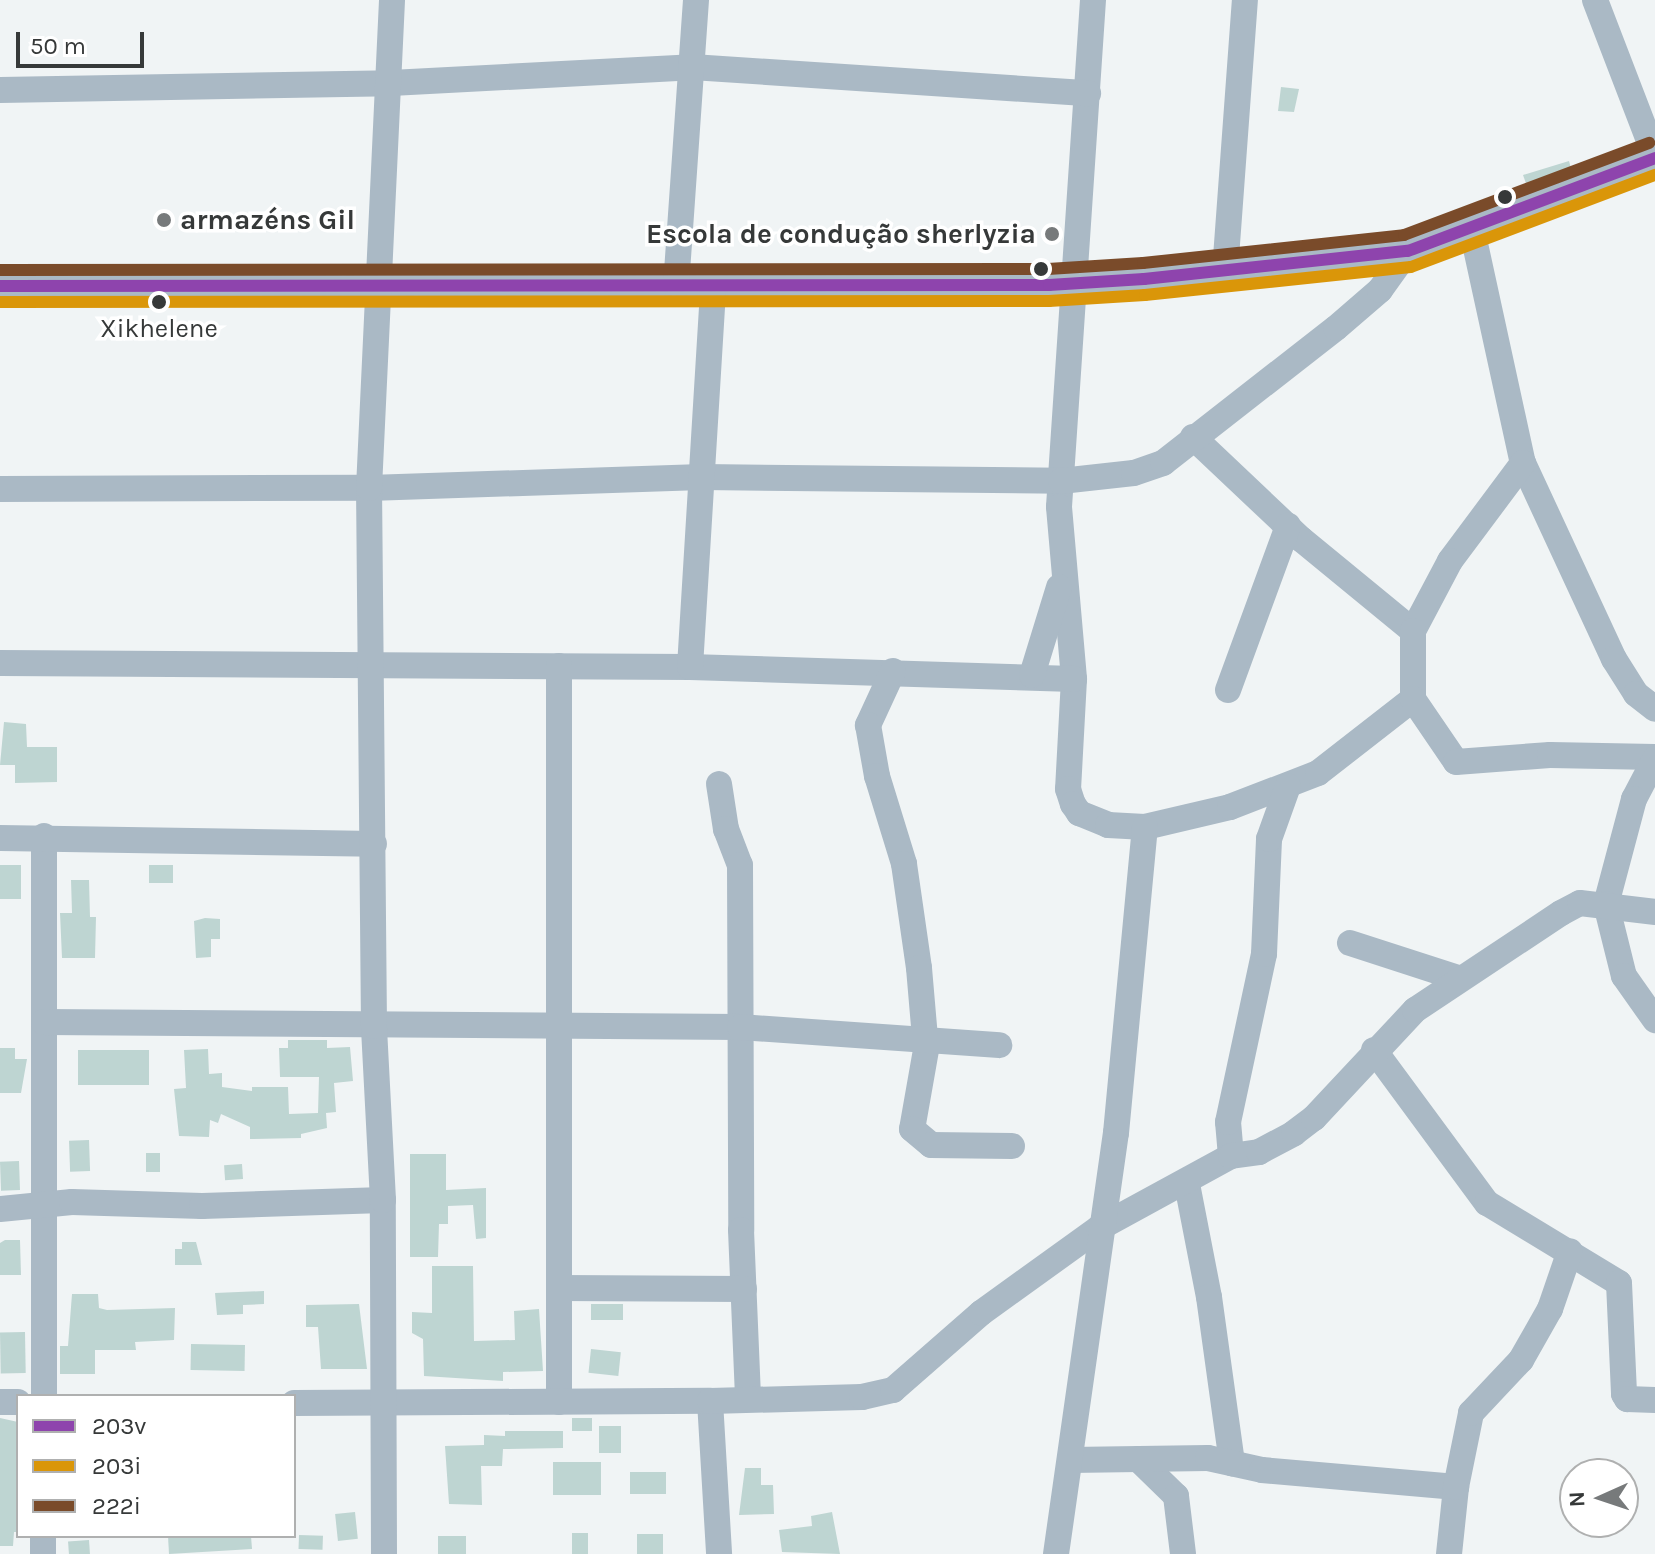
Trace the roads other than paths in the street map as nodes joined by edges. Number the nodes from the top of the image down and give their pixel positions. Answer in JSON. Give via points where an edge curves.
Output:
{"nodes":[{"id":1,"x":392,"y":0,"type":"edge"},
{"id":2,"x":696,"y":0,"type":"edge"},
{"id":3,"x":1093,"y":0,"type":"edge"},
{"id":4,"x":1245,"y":0,"type":"edge"},
{"id":5,"x":1595,"y":0,"type":"edge"},
{"id":6,"x":692,"y":67,"type":"junction"},
{"id":7,"x":391,"y":83,"type":"junction"},
{"id":8,"x":0,"y":90,"type":"edge"},
{"id":9,"x":1088,"y":93,"type":"junction"},
{"id":10,"x":1655,"y":157,"type":"edge"},
{"id":11,"x":1472,"y":230,"type":"junction"},
{"id":12,"x":1408,"y":251,"type":"junction"},
{"id":13,"x":1225,"y":271,"type":"junction"},
{"id":14,"x":1061,"y":284,"type":"junction"},
{"id":15,"x":376,"y":285,"type":"junction"},
{"id":16,"x":0,"y":286,"type":"edge"},
{"id":17,"x":676,"y":286,"type":"junction"},
{"id":18,"x":713,"y":286,"type":"junction"},
{"id":19,"x":1193,"y":437,"type":"junction"},
{"id":20,"x":1523,"y":463,"type":"junction"},
{"id":21,"x":702,"y":477,"type":"junction"},
{"id":22,"x":1061,"y":481,"type":"junction"},
{"id":23,"x":369,"y":488,"type":"junction"},
{"id":24,"x":0,"y":489,"type":"edge"},
{"id":25,"x":1288,"y":526,"type":"junction"},
{"id":26,"x":1064,"y":571,"type":"junction"},
{"id":27,"x":1413,"y":631,"type":"junction"},
{"id":28,"x":0,"y":663,"type":"edge"},
{"id":29,"x":559,"y":666,"type":"junction"},
{"id":30,"x":370,"y":667,"type":"junction"},
{"id":31,"x":690,"y":667,"type":"junction"},
{"id":32,"x":893,"y":671,"type":"junction"},
{"id":33,"x":1032,"y":675,"type":"junction"},
{"id":34,"x":1074,"y":679,"type":"junction"},
{"id":35,"x":1228,"y":690,"type":"dead end"},
{"id":36,"x":1413,"y":699,"type":"junction"},
{"id":37,"x":1655,"y":709,"type":"edge"},
{"id":38,"x":1655,"y":758,"type":"edge"},
{"id":39,"x":719,"y":784,"type":"dead end"},
{"id":40,"x":1288,"y":786,"type":"junction"},
{"id":41,"x":1145,"y":827,"type":"junction"},
{"id":42,"x":44,"y":836,"type":"junction"},
{"id":43,"x":0,"y":838,"type":"edge"},
{"id":44,"x":374,"y":844,"type":"junction"},
{"id":45,"x":1606,"y":904,"type":"junction"},
{"id":46,"x":1655,"y":912,"type":"edge"},
{"id":47,"x":1350,"y":943,"type":"dead end"},
{"id":48,"x":1458,"y":978,"type":"junction"},
{"id":49,"x":1655,"y":1020,"type":"edge"},
{"id":50,"x":44,"y":1022,"type":"junction"},
{"id":51,"x":557,"y":1025,"type":"junction"},
{"id":52,"x":374,"y":1026,"type":"junction"},
{"id":53,"x":740,"y":1027,"type":"junction"},
{"id":54,"x":924,"y":1036,"type":"junction"},
{"id":55,"x":999,"y":1045,"type":"dead end"},
{"id":56,"x":1374,"y":1050,"type":"junction"},
{"id":57,"x":1012,"y":1146,"type":"dead end"},
{"id":58,"x":1231,"y":1156,"type":"junction"},
{"id":59,"x":1187,"y":1184,"type":"junction"},
{"id":60,"x":383,"y":1200,"type":"junction"},
{"id":61,"x":45,"y":1204,"type":"junction"},
{"id":62,"x":0,"y":1209,"type":"edge"},
{"id":63,"x":1099,"y":1228,"type":"junction"},
{"id":64,"x":1570,"y":1251,"type":"junction"},
{"id":65,"x":560,"y":1288,"type":"junction"},
{"id":66,"x":744,"y":1289,"type":"junction"},
{"id":67,"x":44,"y":1394,"type":"edge"},
{"id":68,"x":748,"y":1399,"type":"junction"},
{"id":69,"x":1655,"y":1400,"type":"edge"},
{"id":70,"x":381,"y":1401,"type":"junction"},
{"id":71,"x":710,"y":1401,"type":"junction"},
{"id":72,"x":559,"y":1402,"type":"junction"},
{"id":73,"x":296,"y":1403,"type":"edge"},
{"id":74,"x":1138,"y":1459,"type":"junction"},
{"id":75,"x":1070,"y":1460,"type":"junction"},
{"id":76,"x":1232,"y":1463,"type":"junction"},
{"id":77,"x":1456,"y":1487,"type":"junction"},
{"id":78,"x":384,"y":1554,"type":"edge"},
{"id":79,"x":719,"y":1554,"type":"edge"},
{"id":80,"x":1056,"y":1554,"type":"edge"},
{"id":81,"x":1183,"y":1554,"type":"edge"},
{"id":82,"x":1449,"y":1554,"type":"edge"}],
"edges":[{"from":1,"to":7,"type":"street"},
{"from":2,"to":6,"type":"street"},
{"from":3,"to":9,"type":"street"},
{"from":4,"to":13,"type":"street"},
{"from":5,"to":10,"type":"street"},
{"from":6,"to":7,"type":"street"},
{"from":6,"to":9,"type":"street"},
{"from":6,"to":17,"type":"street"},
{"from":7,"to":8,"type":"street"},
{"from":7,"to":15,"type":"street"},
{"from":9,"to":14,"type":"street"},
{"from":10,"to":11,"type":"street"},
{"from":11,"to":12,"type":"street"},
{"from":11,"to":20,"type":"street"},
{"from":12,"to":13,"type":"street"},
{"from":12,"to":19,"type":"street","via":[[1380,290],[1353,314]]},
{"from":13,"to":14,"type":"street"},
{"from":14,"to":18,"type":"street"},
{"from":14,"to":22,"type":"street"},
{"from":15,"to":16,"type":"street"},
{"from":15,"to":17,"type":"street"},
{"from":15,"to":23,"type":"street"},
{"from":17,"to":18,"type":"street"},
{"from":18,"to":21,"type":"street"},
{"from":19,"to":22,"type":"street","via":[[1163,463],[1134,473]]},
{"from":19,"to":25,"type":"street"},
{"from":20,"to":27,"type":"street","via":[[1450,561]]},
{"from":20,"to":37,"type":"street","via":[[1614,659],[1636,694]]},
{"from":21,"to":22,"type":"street"},
{"from":21,"to":23,"type":"street"},
{"from":21,"to":31,"type":"street"},
{"from":22,"to":26,"type":"street"},
{"from":23,"to":24,"type":"street"},
{"from":23,"to":30,"type":"street"},
{"from":25,"to":27,"type":"street"},
{"from":25,"to":35,"type":"street"},
{"from":26,"to":33,"type":"street"},
{"from":26,"to":34,"type":"street"},
{"from":27,"to":36,"type":"street"},
{"from":28,"to":30,"type":"street"},
{"from":29,"to":30,"type":"street"},
{"from":29,"to":31,"type":"street"},
{"from":29,"to":51,"type":"street"},
{"from":30,"to":44,"type":"street"},
{"from":31,"to":32,"type":"street"},
{"from":32,"to":33,"type":"street"},
{"from":32,"to":54,"type":"street","via":[[868,725],[904,864]]},
{"from":33,"to":34,"type":"street"},
{"from":34,"to":41,"type":"street","via":[[1068,789],[1073,804],[1079,813],[1108,825]]},
{"from":36,"to":38,"type":"street","via":[[1456,762],[1550,755]]},
{"from":36,"to":40,"type":"street","via":[[1318,773]]},
{"from":38,"to":45,"type":"street","via":[[1634,799]]},
{"from":39,"to":53,"type":"street","via":[[726,829],[740,865]]},
{"from":40,"to":41,"type":"street"},
{"from":40,"to":58,"type":"street","via":[[1269,839],[1264,954],[1228,1122]]},
{"from":41,"to":63,"type":"street","via":[[1116,1133]]},
{"from":42,"to":43,"type":"street"},
{"from":42,"to":44,"type":"street"},
{"from":42,"to":50,"type":"street"},
{"from":44,"to":52,"type":"street"},
{"from":45,"to":46,"type":"street"},
{"from":45,"to":48,"type":"street","via":[[1571,908]]},
{"from":45,"to":49,"type":"street","via":[[1624,976]]},
{"from":47,"to":48,"type":"street"},
{"from":48,"to":56,"type":"street"},
{"from":50,"to":52,"type":"street"},
{"from":50,"to":61,"type":"street"},
{"from":51,"to":52,"type":"street"},
{"from":51,"to":53,"type":"street"},
{"from":51,"to":65,"type":"street"},
{"from":52,"to":60,"type":"street"},
{"from":53,"to":54,"type":"street","via":[[847,1038]]},
{"from":53,"to":66,"type":"street"},
{"from":54,"to":55,"type":"street"},
{"from":54,"to":57,"type":"street","via":[[912,1129],[918,1138],[931,1145]]},
{"from":56,"to":58,"type":"street","via":[[1314,1118],[1259,1152]]},
{"from":56,"to":64,"type":"street","via":[[1487,1203]]},
{"from":58,"to":59,"type":"street"},
{"from":59,"to":63,"type":"street"},
{"from":59,"to":76,"type":"street"},
{"from":60,"to":61,"type":"street"},
{"from":60,"to":70,"type":"street"},
{"from":61,"to":62,"type":"street"},
{"from":61,"to":67,"type":"street"},
{"from":63,"to":68,"type":"street","via":[[981,1313],[893,1390],[862,1397]]},
{"from":63,"to":75,"type":"street"},
{"from":64,"to":69,"type":"street","via":[[1619,1283],[1624,1394],[1627,1399]]},
{"from":64,"to":77,"type":"street","via":[[1550,1309],[1521,1360],[1471,1413]]},
{"from":65,"to":66,"type":"street"},
{"from":65,"to":72,"type":"street"},
{"from":66,"to":68,"type":"street"},
{"from":68,"to":71,"type":"street"},
{"from":70,"to":72,"type":"street"},
{"from":70,"to":73,"type":"street"},
{"from":70,"to":78,"type":"street"},
{"from":71,"to":72,"type":"street"},
{"from":71,"to":79,"type":"street"},
{"from":74,"to":75,"type":"street"},
{"from":74,"to":76,"type":"street"},
{"from":74,"to":81,"type":"street","via":[[1176,1496]]},
{"from":75,"to":80,"type":"street"},
{"from":76,"to":77,"type":"street"},
{"from":77,"to":82,"type":"street"}]}
